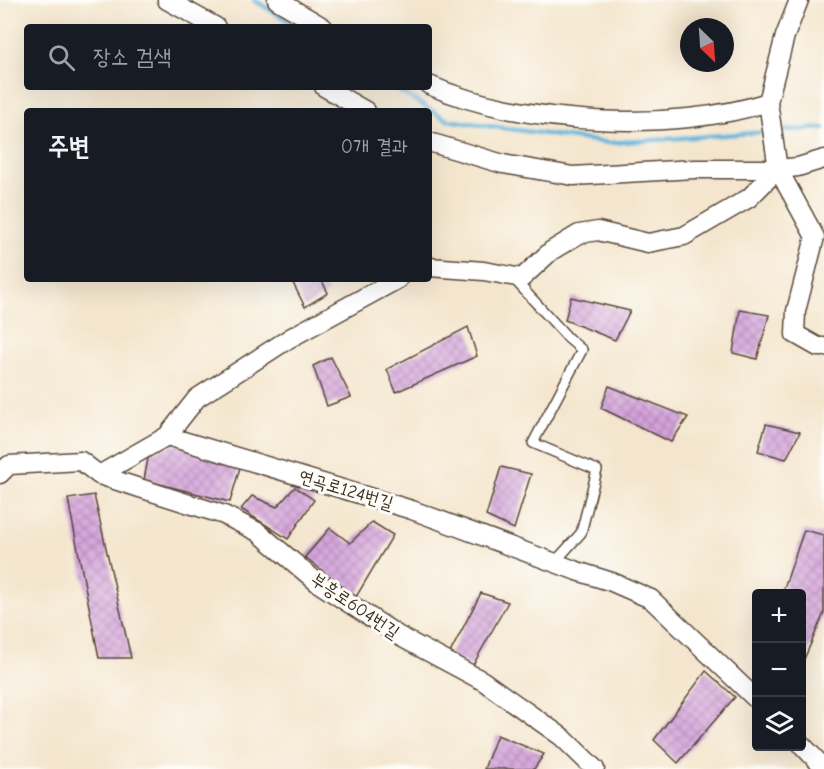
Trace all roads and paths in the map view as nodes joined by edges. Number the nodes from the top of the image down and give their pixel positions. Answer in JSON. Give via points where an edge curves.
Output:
{"nodes":[{"id":1,"x":167,"y":0,"type":"edge"},
{"id":2,"x":277,"y":0,"type":"edge"},
{"id":3,"x":798,"y":0,"type":"edge"},
{"id":4,"x":211,"y":24,"type":"edge"},
{"id":5,"x":318,"y":24,"type":"edge"},
{"id":6,"x":432,"y":86,"type":"edge"},
{"id":7,"x":329,"y":90,"type":"edge"},
{"id":8,"x":361,"y":108,"type":"edge"},
{"id":9,"x":770,"y":109,"type":"junction"},
{"id":10,"x":432,"y":143,"type":"edge"},
{"id":11,"x":824,"y":159,"type":"edge"},
{"id":12,"x":778,"y":169,"type":"junction"},
{"id":13,"x":432,"y":267,"type":"edge"},
{"id":14,"x":511,"y":276,"type":"junction"},
{"id":15,"x":393,"y":282,"type":"edge"},
{"id":16,"x":824,"y":347,"type":"edge"},
{"id":17,"x":167,"y":436,"type":"junction"},
{"id":18,"x":0,"y":474,"type":"edge"},
{"id":19,"x":99,"y":474,"type":"junction"},
{"id":20,"x":554,"y":563,"type":"junction"},
{"id":21,"x":754,"y":697,"type":"edge"},
{"id":22,"x":806,"y":750,"type":"edge"},
{"id":23,"x":824,"y":768,"type":"edge"},
{"id":24,"x":596,"y":769,"type":"edge"}],
"edges":[{"from":1,"to":4,"type":"street"},
{"from":2,"to":5,"type":"street"},
{"from":3,"to":9,"type":"street","via":[[785,36]]},
{"from":6,"to":9,"type":"street","via":[[511,110],[568,118],[654,122]]},
{"from":7,"to":8,"type":"street"},
{"from":9,"to":12,"type":"street"},
{"from":10,"to":12,"type":"street","via":[[503,164],[573,176]]},
{"from":11,"to":12,"type":"street"},
{"from":12,"to":14,"type":"street","via":[[749,198],[684,236],[648,243],[598,231],[579,234],[551,251],[522,278]]},
{"from":12,"to":16,"type":"street","via":[[815,237],[796,311],[795,334]]},
{"from":13,"to":14,"type":"street"},
{"from":14,"to":20,"type":"lane","via":[[582,350],[533,442],[597,470],[581,533]]},
{"from":15,"to":17,"type":"street","via":[[290,338],[197,398]]},
{"from":17,"to":19,"type":"street"},
{"from":17,"to":20,"type":"street","name":"연곡로124번길","via":[[412,510]]},
{"from":18,"to":19,"type":"street","name":"부흥로604번길","via":[[9,465],[81,461]]},
{"from":19,"to":24,"type":"street","name":"부흥로604번길","via":[[224,515],[258,532],[318,583],[399,636],[509,699],[562,737]]},
{"from":20,"to":21,"type":"street","name":"연곡로124번길","via":[[651,599]]},
{"from":22,"to":23,"type":"street"}]}
